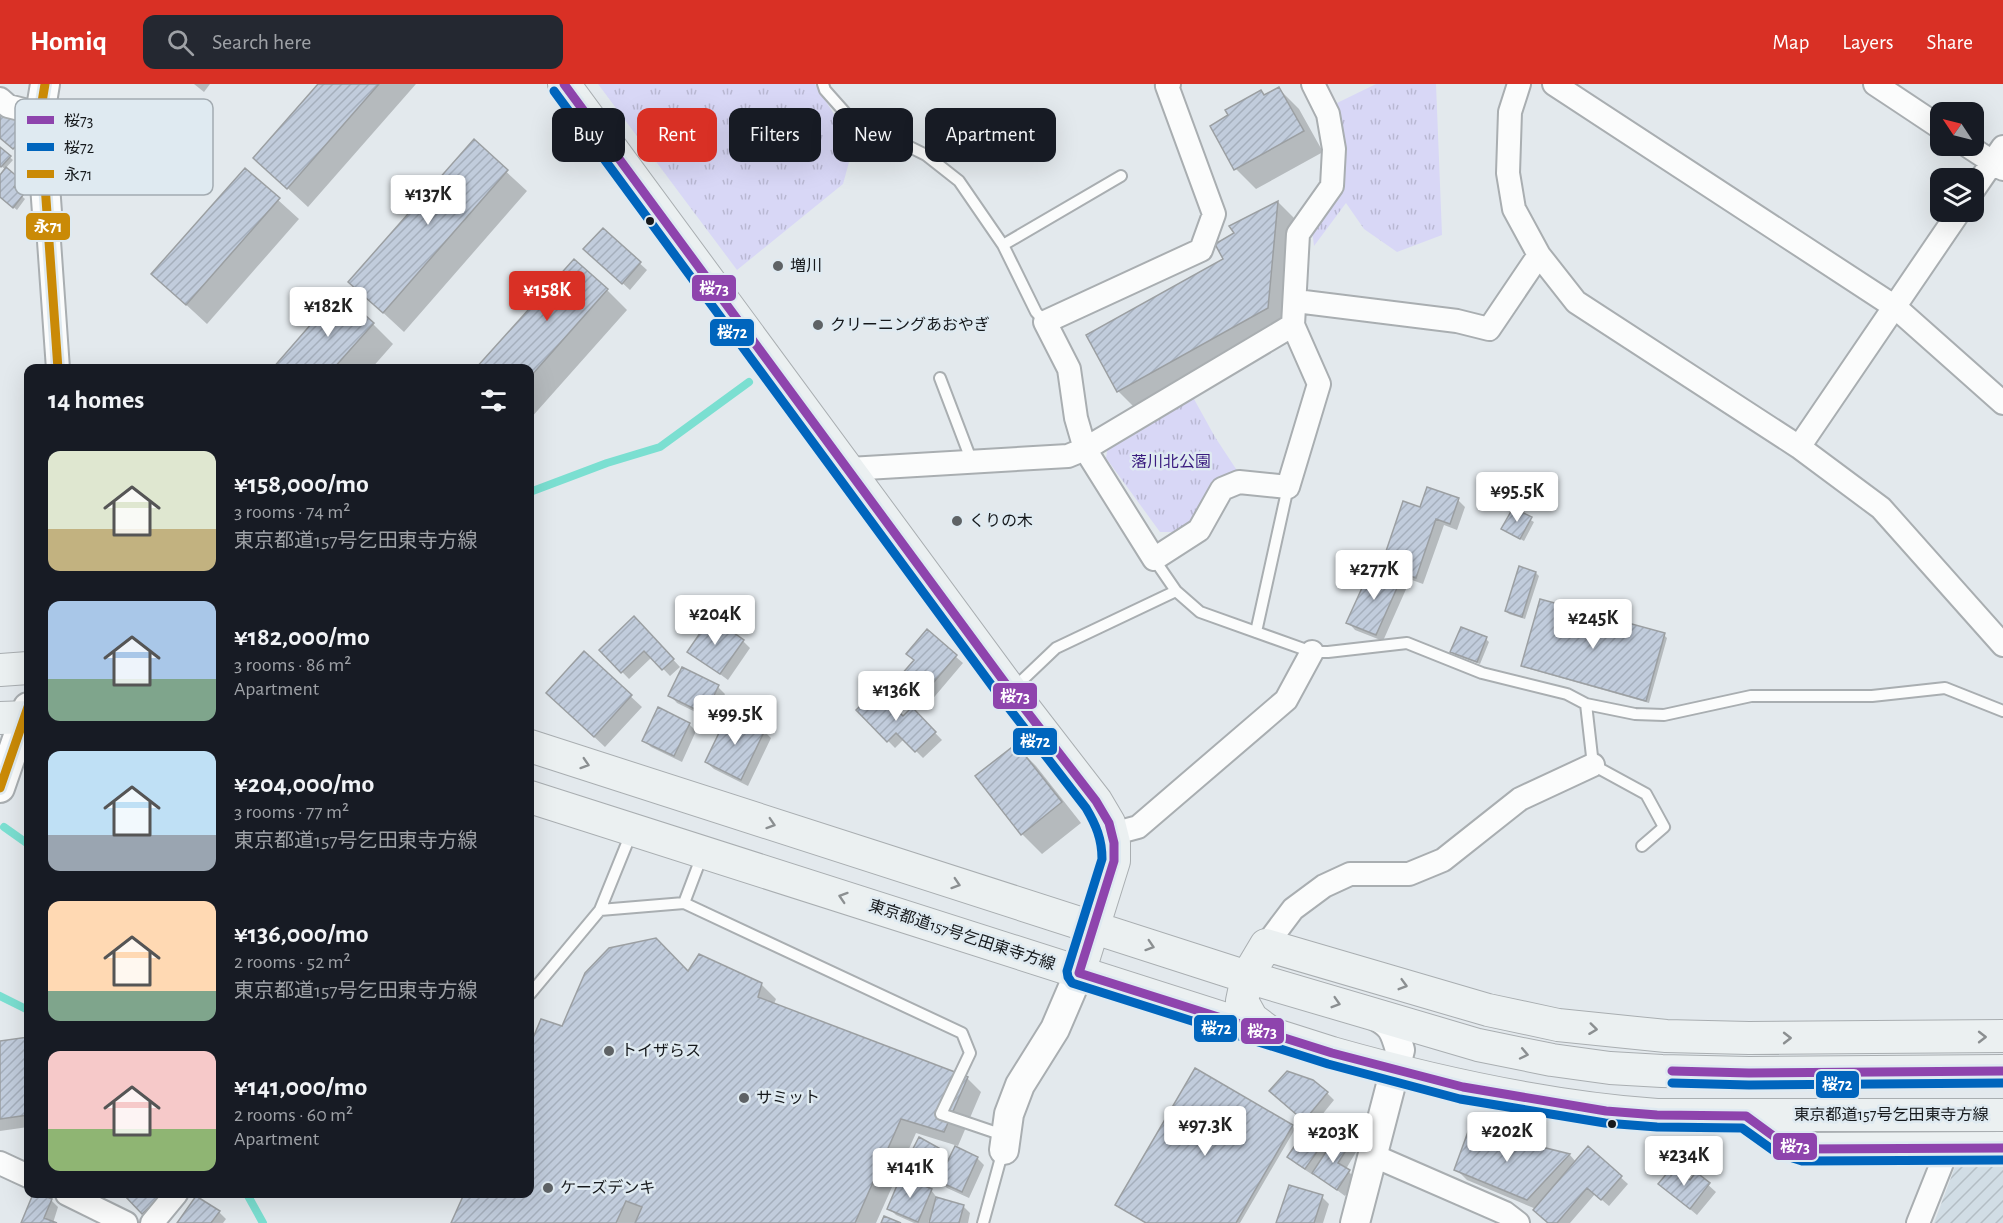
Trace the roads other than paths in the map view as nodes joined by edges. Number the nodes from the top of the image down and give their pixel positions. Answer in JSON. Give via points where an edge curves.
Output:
{"nodes":[{"id":1,"x":45,"y":84,"type":"edge"},
{"id":2,"x":564,"y":84,"type":"edge"},
{"id":3,"x":823,"y":84,"type":"edge"},
{"id":4,"x":1169,"y":84,"type":"edge"},
{"id":5,"x":1313,"y":84,"type":"edge"},
{"id":6,"x":1519,"y":84,"type":"edge"},
{"id":7,"x":1554,"y":84,"type":"edge"},
{"id":8,"x":1875,"y":84,"type":"edge"},
{"id":9,"x":0,"y":99,"type":"edge"},
{"id":10,"x":42,"y":99,"type":"edge"},
{"id":11,"x":15,"y":108,"type":"edge"},
{"id":12,"x":1930,"y":121,"type":"edge"},
{"id":13,"x":1984,"y":153,"type":"edge"},
{"id":14,"x":1999,"y":159,"type":"edge"},
{"id":15,"x":1121,"y":176,"type":"dead end"},
{"id":16,"x":1984,"y":177,"type":"edge"},
{"id":17,"x":46,"y":195,"type":"edge"},
{"id":18,"x":1952,"y":222,"type":"edge"},
{"id":19,"x":48,"y":227,"type":"joint"},
{"id":20,"x":1003,"y":245,"type":"junction"},
{"id":21,"x":1539,"y":255,"type":"junction"},
{"id":22,"x":1296,"y":301,"type":"junction"},
{"id":23,"x":1895,"y":307,"type":"junction"},
{"id":24,"x":1045,"y":322,"type":"junction"},
{"id":25,"x":1293,"y":325,"type":"junction"},
{"id":26,"x":58,"y":364,"type":"edge"},
{"id":27,"x":940,"y":378,"type":"dead end"},
{"id":28,"x":2003,"y":403,"type":"edge"},
{"id":29,"x":1799,"y":447,"type":"junction"},
{"id":30,"x":1085,"y":449,"type":"junction"},
{"id":31,"x":972,"y":462,"type":"junction"},
{"id":32,"x":849,"y":469,"type":"junction"},
{"id":33,"x":1288,"y":487,"type":"junction"},
{"id":34,"x":1154,"y":559,"type":"junction"},
{"id":35,"x":1176,"y":591,"type":"junction"},
{"id":36,"x":1256,"y":632,"type":"junction"},
{"id":37,"x":2003,"y":645,"type":"edge"},
{"id":38,"x":1312,"y":652,"type":"junction"},
{"id":39,"x":24,"y":668,"type":"edge"},
{"id":40,"x":0,"y":670,"type":"edge"},
{"id":41,"x":1011,"y":691,"type":"junction"},
{"id":42,"x":1586,"y":704,"type":"junction"},
{"id":43,"x":2003,"y":711,"type":"edge"},
{"id":44,"x":21,"y":714,"type":"edge"},
{"id":45,"x":534,"y":747,"type":"edge"},
{"id":46,"x":1593,"y":765,"type":"junction"},
{"id":47,"x":0,"y":788,"type":"edge"},
{"id":48,"x":534,"y":798,"type":"edge"},
{"id":49,"x":632,"y":830,"type":"junction"},
{"id":50,"x":1112,"y":834,"type":"junction"},
{"id":51,"x":1642,"y":846,"type":"dead end"},
{"id":52,"x":703,"y":852,"type":"junction"},
{"id":53,"x":684,"y":903,"type":"junction"},
{"id":54,"x":600,"y":910,"type":"junction"},
{"id":55,"x":1094,"y":928,"type":"junction"},
{"id":56,"x":1266,"y":945,"type":"junction"},
{"id":57,"x":1079,"y":973,"type":"junction"},
{"id":58,"x":1247,"y":977,"type":"junction"},
{"id":59,"x":534,"y":989,"type":"edge"},
{"id":60,"x":1372,"y":1014,"type":"junction"},
{"id":61,"x":1273,"y":1034,"type":"junction"},
{"id":62,"x":2003,"y":1036,"type":"edge"},
{"id":63,"x":1395,"y":1071,"type":"junction"},
{"id":64,"x":2003,"y":1071,"type":"edge"},
{"id":65,"x":2003,"y":1115,"type":"edge"},
{"id":66,"x":1746,"y":1116,"type":"junction"},
{"id":67,"x":1005,"y":1143,"type":"junction"},
{"id":68,"x":1944,"y":1148,"type":"junction"},
{"id":69,"x":2003,"y":1148,"type":"edge"},
{"id":70,"x":1372,"y":1155,"type":"junction"},
{"id":71,"x":0,"y":1163,"type":"edge"},
{"id":72,"x":24,"y":1174,"type":"edge"},
{"id":73,"x":75,"y":1198,"type":"edge"},
{"id":74,"x":173,"y":1198,"type":"edge"},
{"id":75,"x":126,"y":1223,"type":"edge"},
{"id":76,"x":152,"y":1223,"type":"edge"},
{"id":77,"x":983,"y":1223,"type":"edge"},
{"id":78,"x":1355,"y":1223,"type":"edge"},
{"id":79,"x":1518,"y":1223,"type":"edge"},
{"id":80,"x":1917,"y":1223,"type":"edge"}],
"edges":[{"from":1,"to":10,"type":"street"},
{"from":2,"to":32,"type":"main road"},
{"from":3,"to":20,"type":"lane","via":[[849,117],[926,155],[959,181]]},
{"from":4,"to":24,"type":"street","via":[[1214,214],[1201,250]]},
{"from":5,"to":22,"type":"street","via":[[1328,114],[1334,150],[1332,186],[1298,234]]},
{"from":6,"to":21,"type":"street","via":[[1510,112],[1508,173],[1514,209]]},
{"from":7,"to":23,"type":"street"},
{"from":8,"to":12,"type":"street"},
{"from":9,"to":11,"type":"street"},
{"from":13,"to":14,"type":"street"},
{"from":14,"to":16,"type":"street"},
{"from":15,"to":20,"type":"lane"},
{"from":17,"to":19,"type":"street"},
{"from":18,"to":23,"type":"street"},
{"from":19,"to":26,"type":"street"},
{"from":20,"to":24,"type":"lane","via":[[1036,312]]},
{"from":21,"to":22,"type":"street","via":[[1489,329],[1457,321]]},
{"from":21,"to":29,"type":"street","via":[[1576,302]]},
{"from":22,"to":25,"type":"street"},
{"from":23,"to":28,"type":"street"},
{"from":23,"to":29,"type":"street"},
{"from":24,"to":30,"type":"street","via":[[1069,369]]},
{"from":25,"to":30,"type":"street"},
{"from":25,"to":33,"type":"street","via":[[1319,384]]},
{"from":27,"to":31,"type":"lane"},
{"from":29,"to":37,"type":"street","via":[[1881,508]]},
{"from":30,"to":31,"type":"street","via":[[1068,456]]},
{"from":30,"to":34,"type":"street"},
{"from":31,"to":32,"type":"street"},
{"from":32,"to":41,"type":"main road"},
{"from":33,"to":34,"type":"street","via":[[1239,482],[1222,489],[1199,530]]},
{"from":33,"to":36,"type":"lane"},
{"from":34,"to":35,"type":"lane"},
{"from":35,"to":36,"type":"lane","via":[[1200,612]]},
{"from":35,"to":41,"type":"lane","via":[[1056,648]]},
{"from":36,"to":38,"type":"lane"},
{"from":38,"to":42,"type":"lane","via":[[1407,643],[1482,673],[1568,694]]},
{"from":38,"to":50,"type":"street","via":[[1286,700],[1138,827]]},
{"from":39,"to":40,"type":"main road"},
{"from":41,"to":50,"type":"main road","via":[[1096,801]]},
{"from":42,"to":43,"type":"lane","via":[[1635,714],[1665,715],[1751,696],[1872,696],[1945,688]]},
{"from":42,"to":46,"type":"lane"},
{"from":44,"to":47,"type":"street"},
{"from":45,"to":55,"type":"main road","one_way":true},
{"from":46,"to":51,"type":"lane","via":[[1646,794],[1664,827]]},
{"from":46,"to":56,"type":"street","via":[[1520,799],[1443,860],[1410,874],[1350,874],[1324,886],[1293,909]]},
{"from":48,"to":49,"type":"main road","name":"東京都道157号乞田東寺方線"},
{"from":49,"to":52,"type":"main road","name":"東京都道157号乞田東寺方線"},
{"from":49,"to":54,"type":"lane"},
{"from":50,"to":55,"type":"main road","via":[[1114,861]]},
{"from":52,"to":53,"type":"lane"},
{"from":57,"to":52,"type":"main road","name":"東京都道157号乞田東寺方線","one_way":true},
{"from":53,"to":54,"type":"lane"},
{"from":53,"to":67,"type":"lane","via":[[962,1033],[970,1053],[941,1114]]},
{"from":54,"to":59,"type":"lane"},
{"from":55,"to":57,"type":"main road"},
{"from":55,"to":58,"type":"main road","one_way":true},
{"from":56,"to":58,"type":"main road"},
{"from":56,"to":62,"type":"main road","one_way":true,"via":[[1488,1011],[1558,1025],[1666,1036]]},
{"from":57,"to":61,"type":"main road","name":"東京都道157号乞田東寺方線"},
{"from":57,"to":67,"type":"street","via":[[1054,1029],[1020,1085]]},
{"from":58,"to":60,"type":"main road","one_way":true},
{"from":58,"to":61,"type":"main road","via":[[1242,1001],[1252,1019]]},
{"from":60,"to":63,"type":"street","via":[[1386,1021],[1395,1034],[1400,1050]]},
{"from":60,"to":64,"type":"main road","one_way":true,"via":[[1478,1045],[1610,1068],[1749,1073]]},
{"from":61,"to":63,"type":"main road","name":"東京都道157号乞田東寺方線"},
{"from":63,"to":66,"type":"main road","name":"東京都道157号乞田東寺方線","via":[[1463,1088],[1606,1111]]},
{"from":63,"to":70,"type":"street"},
{"from":65,"to":66,"type":"main road","name":"東京都道157号乞田東寺方線"},
{"from":66,"to":68,"type":"main road","via":[[1783,1143],[1803,1149]]},
{"from":67,"to":77,"type":"lane"},
{"from":68,"to":69,"type":"main road"},
{"from":68,"to":80,"type":"street","via":[[1942,1163]]},
{"from":70,"to":78,"type":"street"},
{"from":70,"to":79,"type":"street"},
{"from":71,"to":72,"type":"street"},
{"from":73,"to":75,"type":"street"},
{"from":74,"to":76,"type":"street"}]}
